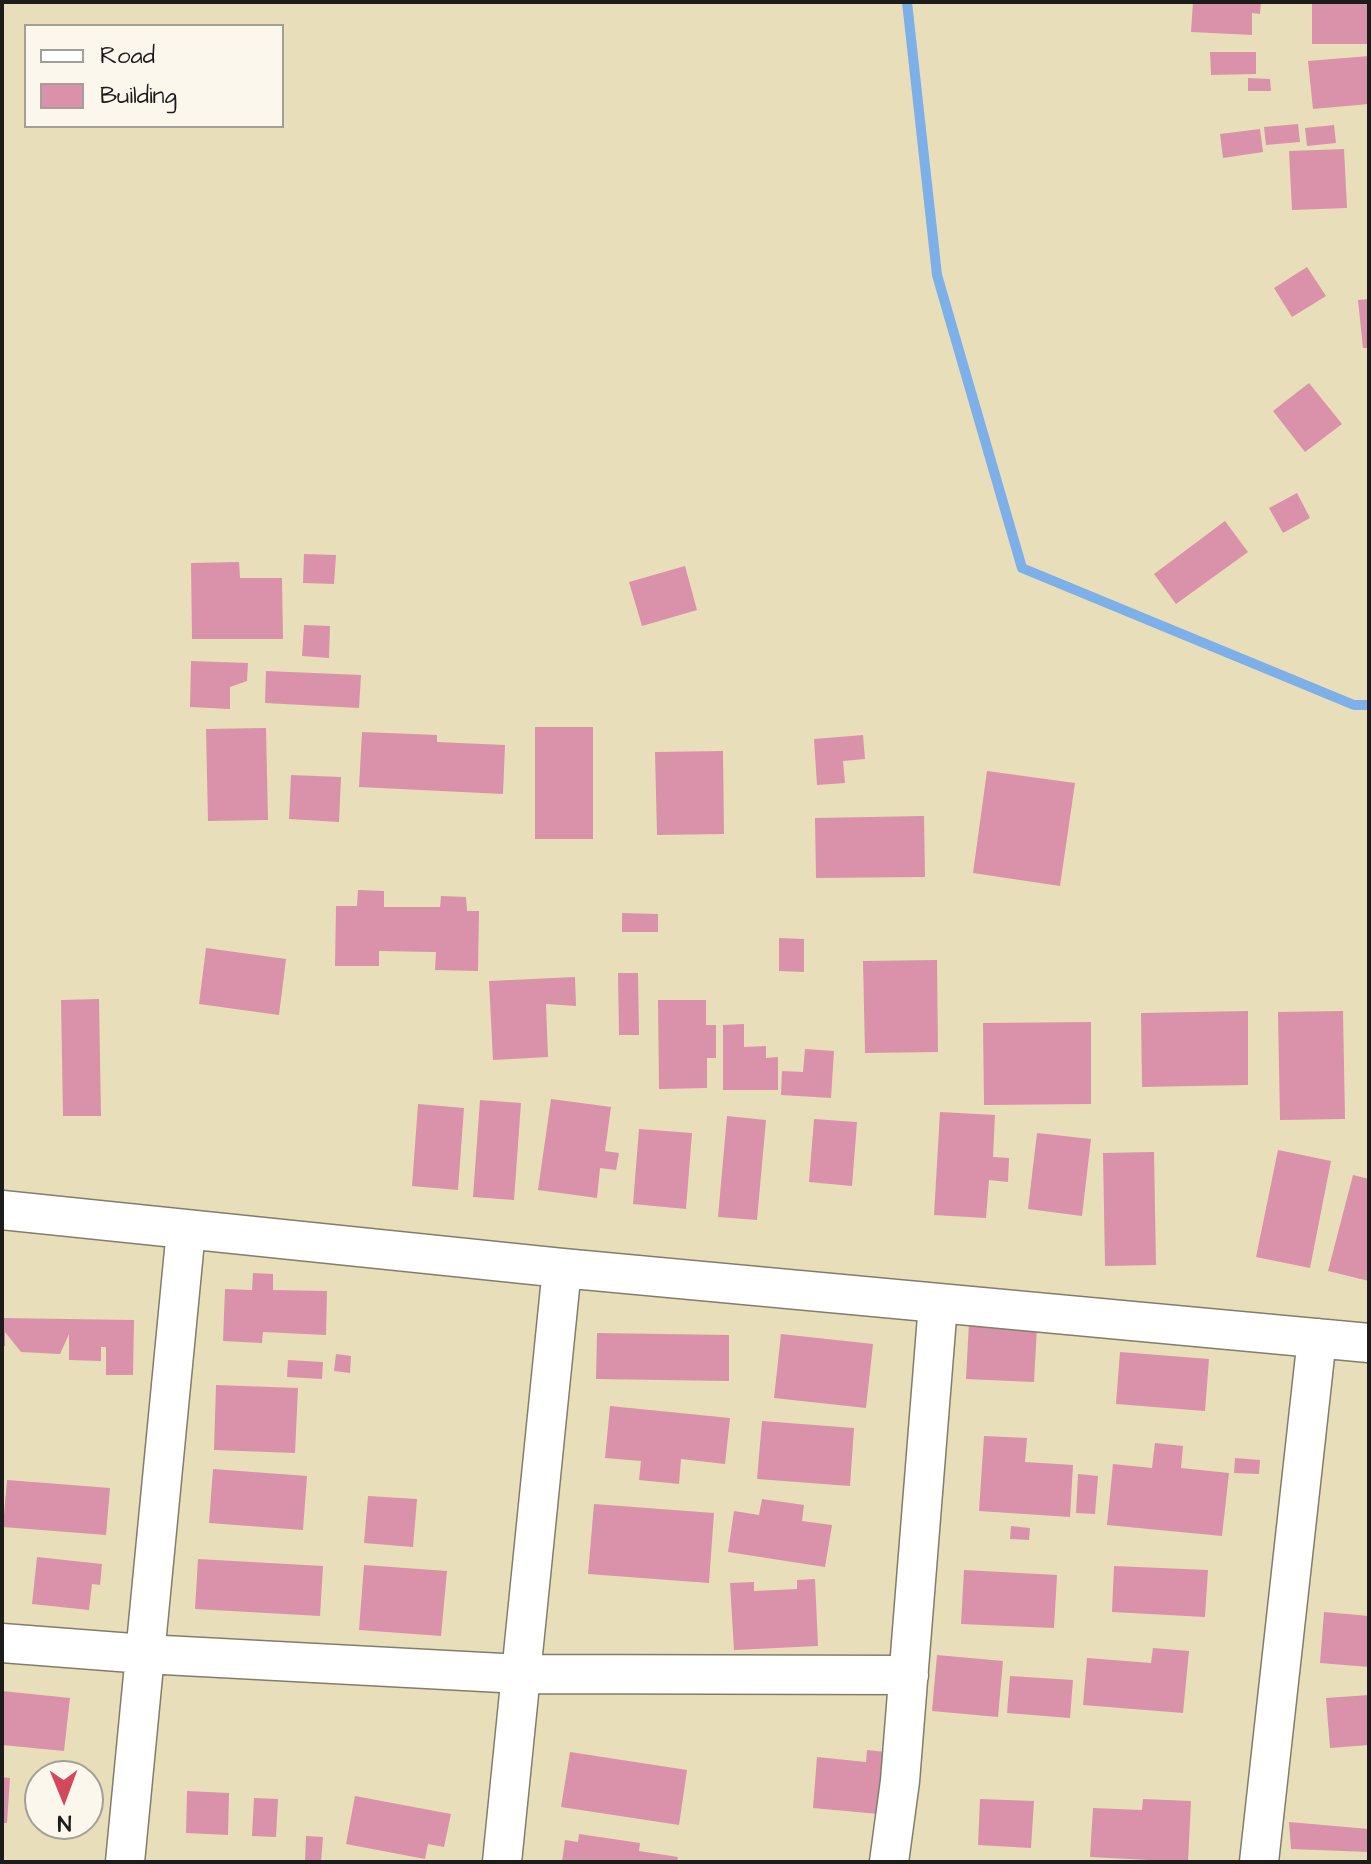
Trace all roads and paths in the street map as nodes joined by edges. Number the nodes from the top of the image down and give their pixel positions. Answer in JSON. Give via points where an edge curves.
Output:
{"nodes":[{"id":1,"x":2,"y":1210,"type":"edge"},
{"id":2,"x":186,"y":1230,"type":"junction"},
{"id":3,"x":562,"y":1268,"type":"junction"},
{"id":4,"x":938,"y":1304,"type":"junction"},
{"id":5,"x":1317,"y":1338,"type":"junction"},
{"id":6,"x":1369,"y":1343,"type":"edge"},
{"id":7,"x":2,"y":1643,"type":"edge"},
{"id":8,"x":145,"y":1654,"type":"junction"},
{"id":9,"x":521,"y":1674,"type":"junction"},
{"id":10,"x":909,"y":1675,"type":"junction"},
{"id":11,"x":125,"y":1862,"type":"edge"},
{"id":12,"x":502,"y":1862,"type":"edge"},
{"id":13,"x":889,"y":1862,"type":"edge"},
{"id":14,"x":1259,"y":1862,"type":"edge"}],
"edges":[{"from":1,"to":2,"type":"street"},
{"from":2,"to":3,"type":"street"},
{"from":2,"to":8,"type":"street"},
{"from":3,"to":4,"type":"street"},
{"from":3,"to":9,"type":"street"},
{"from":4,"to":5,"type":"street"},
{"from":4,"to":10,"type":"street"},
{"from":5,"to":6,"type":"street"},
{"from":5,"to":14,"type":"street"},
{"from":7,"to":8,"type":"street"},
{"from":8,"to":9,"type":"street"},
{"from":8,"to":11,"type":"street"},
{"from":9,"to":10,"type":"street"},
{"from":9,"to":12,"type":"street"},
{"from":10,"to":13,"type":"street"}]}
